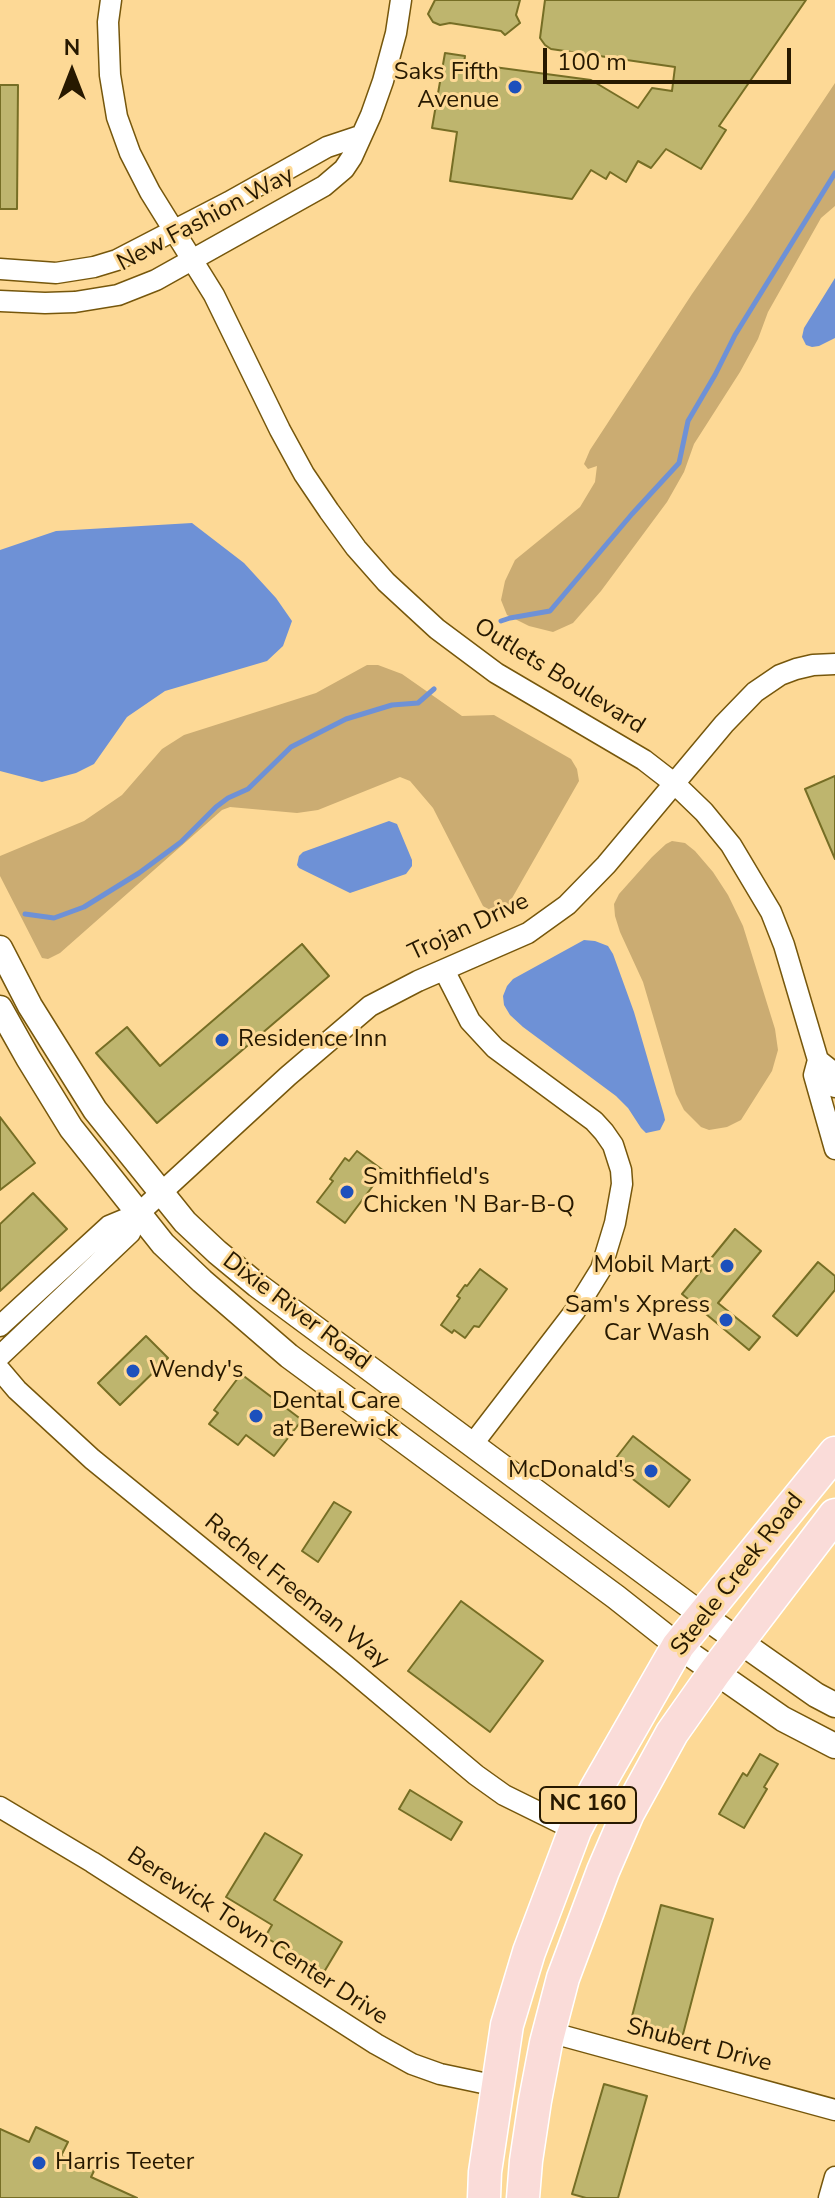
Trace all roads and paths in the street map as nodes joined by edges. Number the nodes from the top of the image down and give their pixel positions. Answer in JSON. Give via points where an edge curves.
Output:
{"nodes":[{"id":1,"x":111,"y":0,"type":"edge"},
{"id":2,"x":401,"y":0,"type":"edge"},
{"id":3,"x":360,"y":136,"type":"junction"},
{"id":4,"x":174,"y":231,"type":"junction"},
{"id":5,"x":193,"y":259,"type":"junction"},
{"id":6,"x":0,"y":269,"type":"edge"},
{"id":7,"x":0,"y":301,"type":"edge"},
{"id":8,"x":835,"y":664,"type":"edge"},
{"id":9,"x":675,"y":784,"type":"junction"},
{"id":10,"x":0,"y":948,"type":"edge"},
{"id":11,"x":444,"y":970,"type":"junction"},
{"id":12,"x":0,"y":1008,"type":"edge"},
{"id":13,"x":818,"y":1060,"type":"junction"},
{"id":14,"x":835,"y":1087,"type":"edge"},
{"id":15,"x":835,"y":1149,"type":"edge"},
{"id":16,"x":149,"y":1204,"type":"junction"},
{"id":17,"x":0,"y":1326,"type":"edge"},
{"id":18,"x":0,"y":1356,"type":"edge"},
{"id":19,"x":0,"y":1370,"type":"edge"},
{"id":20,"x":472,"y":1445,"type":"junction"},
{"id":21,"x":835,"y":1453,"type":"edge"},
{"id":22,"x":835,"y":1515,"type":"edge"},
{"id":23,"x":702,"y":1615,"type":"junction"},
{"id":24,"x":739,"y":1641,"type":"junction"},
{"id":25,"x":678,"y":1646,"type":"junction"},
{"id":26,"x":715,"y":1672,"type":"junction"},
{"id":27,"x":835,"y":1705,"type":"edge"},
{"id":28,"x":835,"y":1746,"type":"edge"},
{"id":29,"x":0,"y":1807,"type":"edge"},
{"id":30,"x":575,"y":1830,"type":"junction"},
{"id":31,"x":549,"y":2032,"type":"junction"},
{"id":32,"x":497,"y":2086,"type":"junction"},
{"id":33,"x":835,"y":2110,"type":"edge"},
{"id":34,"x":835,"y":2177,"type":"edge"},
{"id":35,"x":484,"y":2198,"type":"edge"},
{"id":36,"x":511,"y":2198,"type":"edge"},
{"id":37,"x":523,"y":2198,"type":"edge"},
{"id":38,"x":829,"y":2198,"type":"edge"}],
"edges":[{"from":1,"to":4,"type":"street","name":"Outlets Boulevard","via":[[110,75],[119,125]]},
{"from":2,"to":3,"type":"street","name":"New Fashion Way","via":[[383,81]]},
{"from":3,"to":4,"type":"street","name":"New Fashion Way","via":[[327,147]]},
{"from":3,"to":5,"type":"street","name":"New Fashion Way","via":[[344,169],[324,186]]},
{"from":4,"to":5,"type":"street","name":"Outlets Boulevard"},
{"from":4,"to":6,"type":"street","name":"New Fashion Way","via":[[117,260],[83,270]]},
{"from":5,"to":7,"type":"street","name":"New Fashion Way","via":[[137,288],[96,300]]},
{"from":5,"to":9,"type":"street","name":"Outlets Boulevard","via":[[304,474],[386,582],[496,673],[622,745]]},
{"from":8,"to":9,"type":"street","name":"Trojan Drive","via":[[796,669],[755,692]]},
{"from":9,"to":11,"type":"street","name":"Trojan Drive","via":[[554,916]]},
{"from":9,"to":13,"type":"street","name":"Outlets Boulevard","via":[[731,845],[764,899],[784,945]]},
{"from":10,"to":16,"type":"street","name":"Dixie River Road"},
{"from":11,"to":16,"type":"street","name":"Trojan Drive","via":[[370,1006]]},
{"from":11,"to":20,"type":"street","via":[[470,1021],[495,1048],[604,1132],[613,1145],[622,1184],[601,1269]]},
{"from":12,"to":16,"type":"street","name":"Dixie River Road","via":[[71,1128]]},
{"from":13,"to":14,"type":"street","name":"Outlets Boulevard","via":[[828,1068]]},
{"from":13,"to":15,"type":"street","name":"Outlets Boulevard","via":[[814,1075]]},
{"from":16,"to":17,"type":"street","via":[[109,1226]]},
{"from":16,"to":18,"type":"street","via":[[130,1233]]},
{"from":16,"to":20,"type":"street","name":"Dixie River Road","via":[[185,1222],[257,1285]]},
{"from":16,"to":25,"type":"street","name":"Dixie River Road","via":[[163,1244],[289,1356]]},
{"from":19,"to":30,"type":"street","name":"Rachel Freeman Way","via":[[92,1459],[476,1775]]},
{"from":20,"to":23,"type":"street","name":"Dixie River Road"},
{"from":21,"to":23,"type":"main road","name":"Steele Creek Road","number":"NC 160"},
{"from":22,"to":24,"type":"main road","name":"Steele Creek Road","number":"NC 160"},
{"from":23,"to":24,"type":"street","name":"Dixie River Road"},
{"from":23,"to":25,"type":"main road","name":"Steele Creek Road","number":"NC 160"},
{"from":24,"to":26,"type":"main road","name":"Steele Creek Road","number":"NC 160"},
{"from":24,"to":27,"type":"street","name":"Dixie River Road"},
{"from":25,"to":26,"type":"street","name":"Dixie River Road"},
{"from":25,"to":30,"type":"main road","name":"Steele Creek Road","number":"NC 160"},
{"from":26,"to":28,"type":"street","name":"Dixie River Road","via":[[783,1719]]},
{"from":26,"to":31,"type":"main road","name":"Steele Creek Road","number":"NC 160","via":[[672,1733],[628,1813],[568,1964]]},
{"from":29,"to":32,"type":"street","name":"Berewick Town Center Drive","via":[[376,2044],[440,2074]]},
{"from":30,"to":32,"type":"main road","name":"Steele Creek Road","number":"NC 160","via":[[529,1952],[507,2025]]},
{"from":31,"to":33,"type":"street","name":"Shubert Drive"},
{"from":31,"to":37,"type":"main road","name":"Steele Creek Road","number":"NC 160"},
{"from":32,"to":35,"type":"main road","name":"Steele Creek Road","number":"NC 160"},
{"from":32,"to":36,"type":"main road","via":[[513,2093],[515,2102]]},
{"from":34,"to":38,"type":"street"}]}
